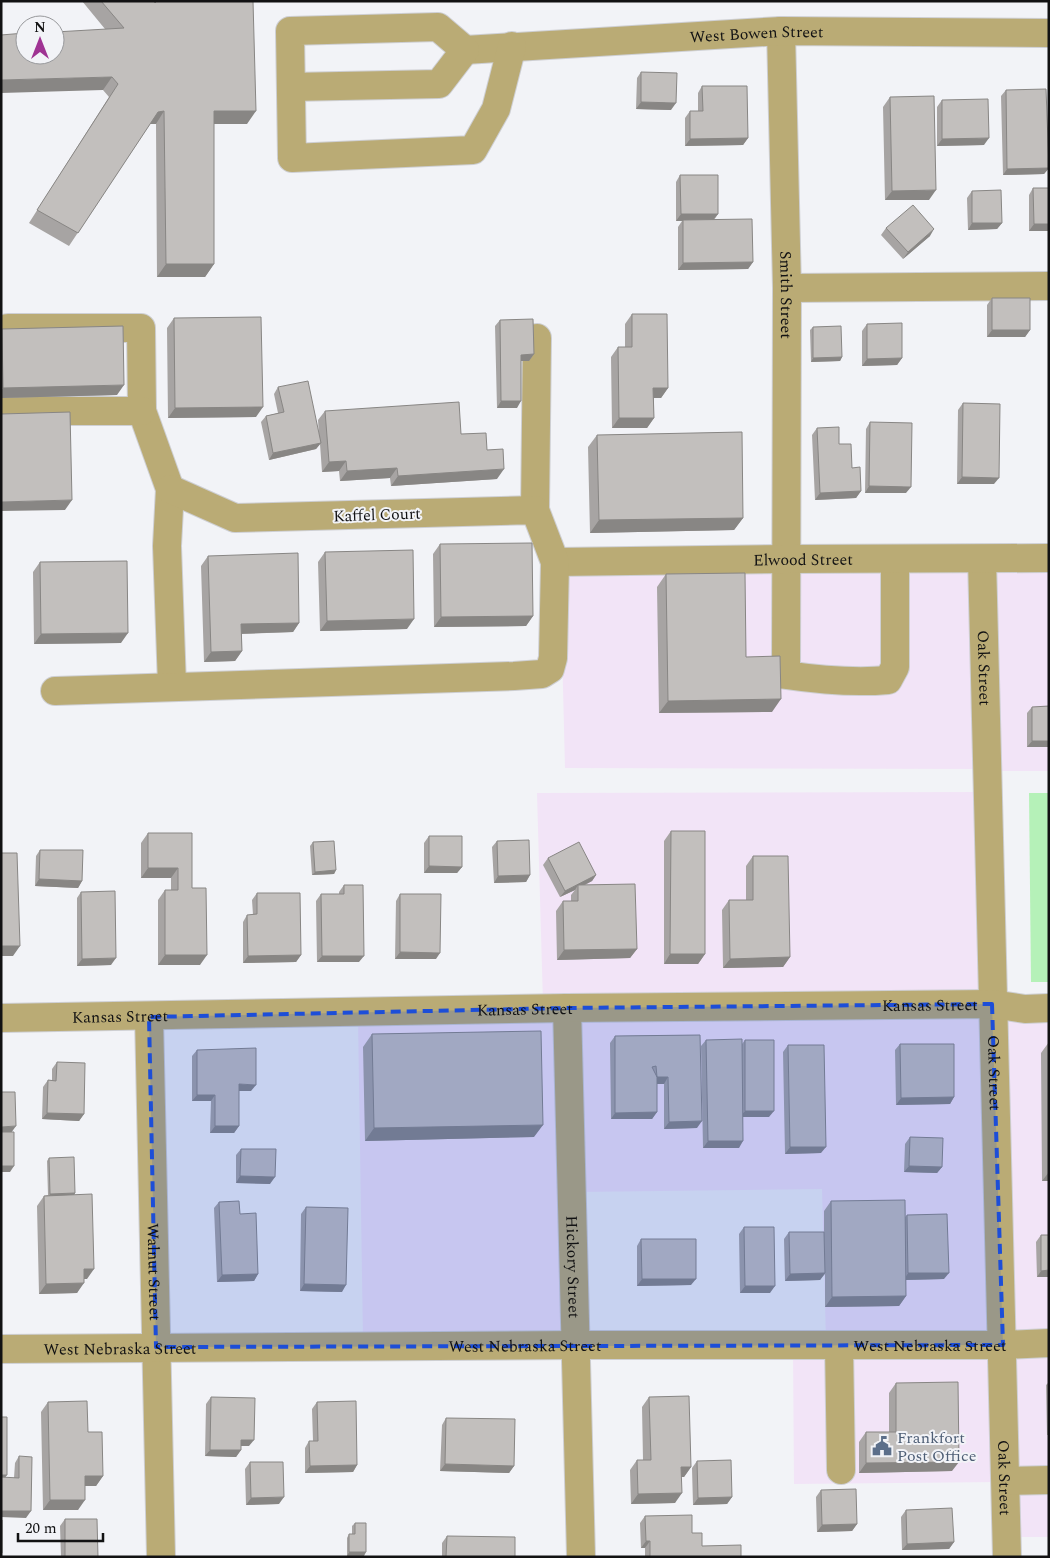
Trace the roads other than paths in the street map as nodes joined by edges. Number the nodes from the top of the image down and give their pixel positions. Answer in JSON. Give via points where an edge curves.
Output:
{"nodes":[{"id":1,"x":781,"y":31,"type":"junction"},
{"id":2,"x":1049,"y":32,"type":"edge"},
{"id":3,"x":512,"y":46,"type":"junction"},
{"id":4,"x":465,"y":50,"type":"junction"},
{"id":5,"x":291,"y":87,"type":"junction"},
{"id":6,"x":1049,"y":286,"type":"edge"},
{"id":7,"x":787,"y":288,"type":"junction"},
{"id":8,"x":8,"y":328,"type":"edge"},
{"id":9,"x":536,"y":338,"type":"edge"},
{"id":10,"x":142,"y":410,"type":"junction"},
{"id":11,"x":1,"y":412,"type":"edge"},
{"id":12,"x":170,"y":489,"type":"junction"},
{"id":13,"x":535,"y":510,"type":"junction"},
{"id":14,"x":1049,"y":558,"type":"edge"},
{"id":15,"x":787,"y":559,"type":"junction"},
{"id":16,"x":895,"y":559,"type":"junction"},
{"id":17,"x":982,"y":559,"type":"junction"},
{"id":18,"x":555,"y":562,"type":"junction"},
{"id":19,"x":172,"y":686,"type":"junction"},
{"id":20,"x":55,"y":691,"type":"dead end"},
{"id":21,"x":992,"y":1004,"type":"junction"},
{"id":22,"x":567,"y":1008,"type":"junction"},
{"id":23,"x":1049,"y":1008,"type":"edge"},
{"id":24,"x":149,"y":1017,"type":"junction"},
{"id":25,"x":1,"y":1018,"type":"edge"},
{"id":26,"x":1049,"y":1343,"type":"edge"},
{"id":27,"x":575,"y":1345,"type":"junction"},
{"id":28,"x":839,"y":1345,"type":"junction"},
{"id":29,"x":1003,"y":1345,"type":"junction"},
{"id":30,"x":156,"y":1348,"type":"junction"},
{"id":31,"x":1,"y":1350,"type":"edge"},
{"id":32,"x":841,"y":1470,"type":"dead end"},
{"id":33,"x":1049,"y":1480,"type":"edge"},
{"id":34,"x":1006,"y":1481,"type":"junction"},
{"id":35,"x":160,"y":1557,"type":"edge"},
{"id":36,"x":582,"y":1557,"type":"edge"},
{"id":37,"x":1008,"y":1557,"type":"edge"}],
"edges":[{"from":1,"to":2,"type":"street","name":"West Bowen Street"},
{"from":1,"to":3,"type":"street","name":"West Bowen Street"},
{"from":1,"to":7,"type":"street","name":"Smith Street"},
{"from":3,"to":4,"type":"street","name":"West Bowen Street"},
{"from":3,"to":5,"type":"street","via":[[496,109],[473,150],[292,158]]},
{"from":4,"to":5,"type":"street","via":[[439,84]]},
{"from":4,"to":5,"type":"street","via":[[438,27],[290,31]]},
{"from":6,"to":7,"type":"street"},
{"from":7,"to":15,"type":"street","name":"Smith Street"},
{"from":8,"to":10,"type":"street","via":[[141,328]]},
{"from":9,"to":13,"type":"street"},
{"from":10,"to":11,"type":"street"},
{"from":10,"to":12,"type":"street"},
{"from":12,"to":13,"type":"street","name":"Kaffel Court","via":[[235,518]]},
{"from":12,"to":19,"type":"street","via":[[167,546]]},
{"from":13,"to":18,"type":"street"},
{"from":14,"to":17,"type":"street","name":"Elwood Street"},
{"from":15,"to":16,"type":"street","name":"Elwood Street"},
{"from":15,"to":16,"type":"street","name":"Smith Street","via":[[786,675],[870,682],[888,680],[896,667]]},
{"from":15,"to":18,"type":"street","name":"Elwood Street"},
{"from":16,"to":17,"type":"street","name":"Elwood Street"},
{"from":17,"to":21,"type":"street","name":"Oak Street"},
{"from":18,"to":19,"type":"street","via":[[553,658],[550,669],[542,674]]},
{"from":19,"to":20,"type":"street"},
{"from":21,"to":22,"type":"street","name":"Kansas Street"},
{"from":21,"to":23,"type":"street","name":"Kansas Street","via":[[1025,1009]]},
{"from":21,"to":29,"type":"street","name":"Oak Street"},
{"from":22,"to":24,"type":"street","name":"Kansas Street"},
{"from":22,"to":27,"type":"street","name":"Hickory Street"},
{"from":24,"to":25,"type":"street","name":"Kansas Street"},
{"from":24,"to":30,"type":"street","name":"Walnut Street"},
{"from":26,"to":29,"type":"street","name":"West Nebraska Street"},
{"from":27,"to":28,"type":"street","name":"West Nebraska Street"},
{"from":27,"to":30,"type":"street","name":"West Nebraska Street"},
{"from":27,"to":36,"type":"street","name":"Hickory Street"},
{"from":28,"to":29,"type":"street","name":"West Nebraska Street"},
{"from":28,"to":32,"type":"street"},
{"from":29,"to":34,"type":"street","name":"Oak Street"},
{"from":30,"to":31,"type":"street","name":"West Nebraska Street"},
{"from":30,"to":35,"type":"street","name":"Walnut Street"},
{"from":33,"to":34,"type":"street"},
{"from":34,"to":37,"type":"street","name":"Oak Street"}]}
